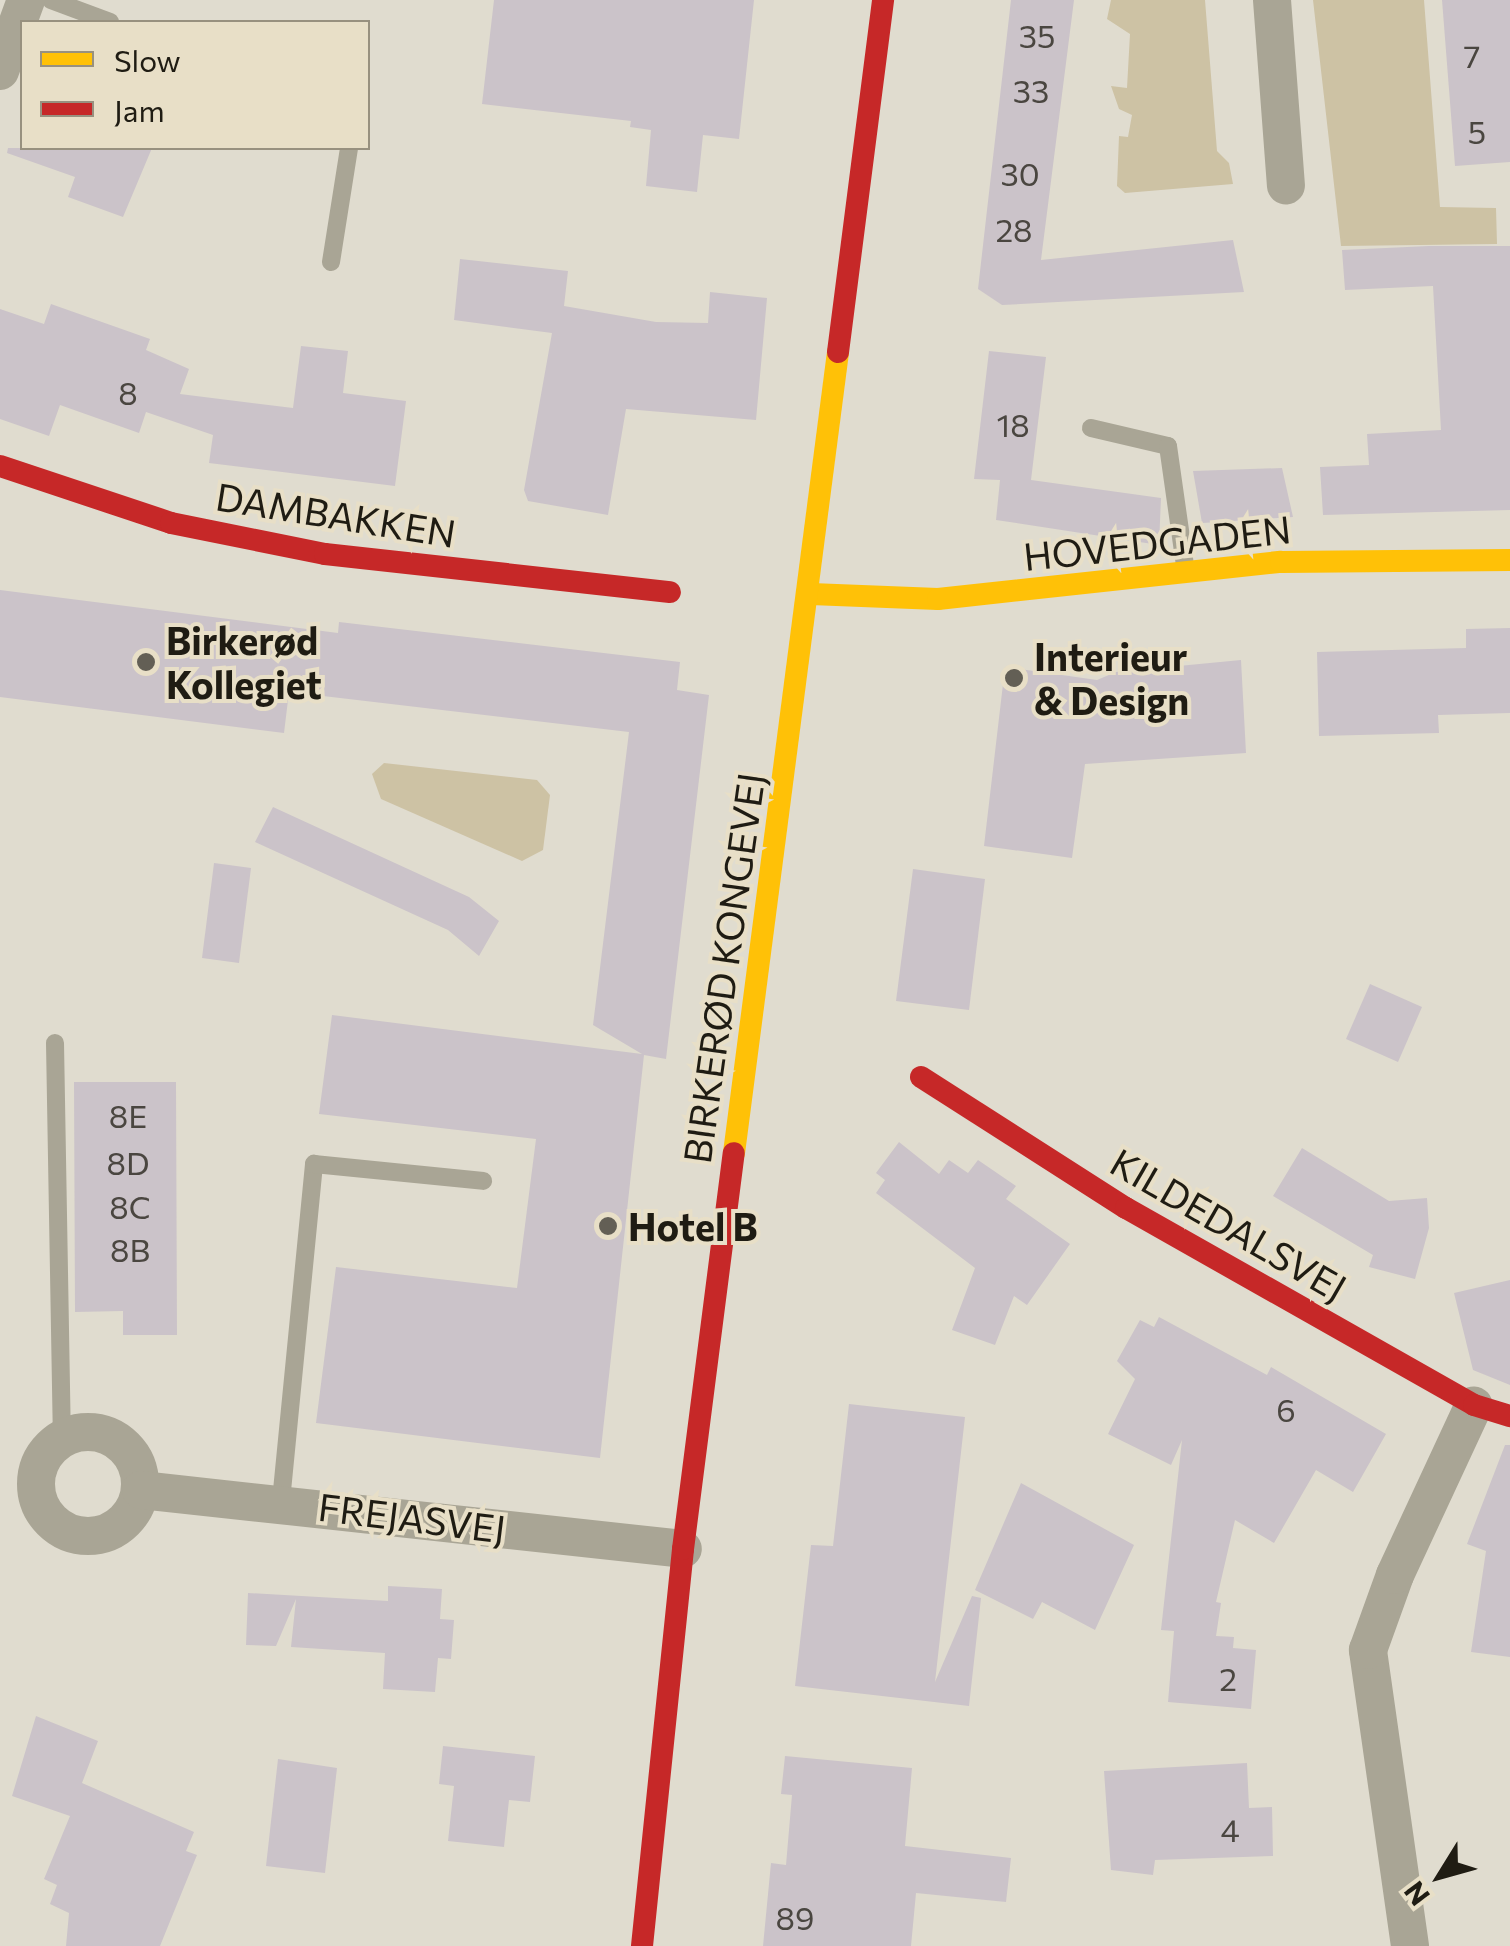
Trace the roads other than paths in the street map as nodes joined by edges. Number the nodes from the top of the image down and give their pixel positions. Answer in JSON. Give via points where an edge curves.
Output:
{"nodes":[{"id":1,"x":26,"y":0,"type":"edge"},
{"id":2,"x":51,"y":0,"type":"edge"},
{"id":3,"x":883,"y":0,"type":"edge"},
{"id":4,"x":1272,"y":0,"type":"edge"},
{"id":5,"x":105,"y":20,"type":"edge"},
{"id":6,"x":0,"y":71,"type":"edge"},
{"id":7,"x":349,"y":150,"type":"edge"},
{"id":8,"x":1286,"y":185,"type":"dead end"},
{"id":9,"x":332,"y":262,"type":"dead end"},
{"id":10,"x":1091,"y":428,"type":"dead end"},
{"id":11,"x":0,"y":466,"type":"edge"},
{"id":12,"x":1510,"y":560,"type":"edge"},
{"id":13,"x":1186,"y":572,"type":"junction"},
{"id":14,"x":670,"y":592,"type":"dead end"},
{"id":15,"x":811,"y":594,"type":"junction"},
{"id":16,"x":56,"y":1043,"type":"dead end"},
{"id":17,"x":921,"y":1077,"type":"dead end"},
{"id":18,"x":484,"y":1181,"type":"dead end"},
{"id":19,"x":1474,"y":1405,"type":"junction"},
{"id":20,"x":1510,"y":1416,"type":"edge"},
{"id":21,"x":62,"y":1438,"type":"junction"},
{"id":22,"x":141,"y":1490,"type":"junction"},
{"id":23,"x":281,"y":1501,"type":"junction"},
{"id":24,"x":683,"y":1550,"type":"junction"},
{"id":25,"x":642,"y":1946,"type":"edge"},
{"id":26,"x":1410,"y":1946,"type":"edge"}],
"edges":[{"from":1,"to":6,"type":"street"},
{"from":2,"to":5,"type":"lane"},
{"from":3,"to":15,"type":"street","name":"BIRKERØD KONGEVEJ"},
{"from":4,"to":8,"type":"street"},
{"from":7,"to":9,"type":"lane"},
{"from":10,"to":13,"type":"lane","via":[[1168,446]]},
{"from":11,"to":14,"type":"street","name":"DAMBAKKEN","via":[[170,523],[325,554]]},
{"from":12,"to":13,"type":"street","name":"HOVEDGADEN","via":[[1281,562]]},
{"from":13,"to":15,"type":"street","name":"HOVEDGADEN","via":[[938,599]]},
{"from":15,"to":24,"type":"street","name":"BIRKERØD KONGEVEJ"},
{"from":16,"to":21,"type":"lane"},
{"from":17,"to":19,"type":"street","name":"KILDEDALSVEJ","via":[[1126,1208]]},
{"from":18,"to":23,"type":"lane","via":[[314,1164]]},
{"from":19,"to":20,"type":"street","name":"KILDEDALSVEJ"},
{"from":19,"to":26,"type":"street","via":[[1368,1650]]},
{"from":21,"to":22,"type":"street","via":[[94,1431],[124,1445]]},
{"from":21,"to":22,"type":"street","via":[[40,1463],[36,1480],[37,1498],[58,1527],[74,1534],[109,1532],[124,1522]]},
{"from":22,"to":23,"type":"street","name":"FREJASVEJ"},
{"from":23,"to":24,"type":"street","name":"FREJASVEJ"},
{"from":24,"to":25,"type":"street","name":"BIRKERØD KONGEVEJ"}]}
